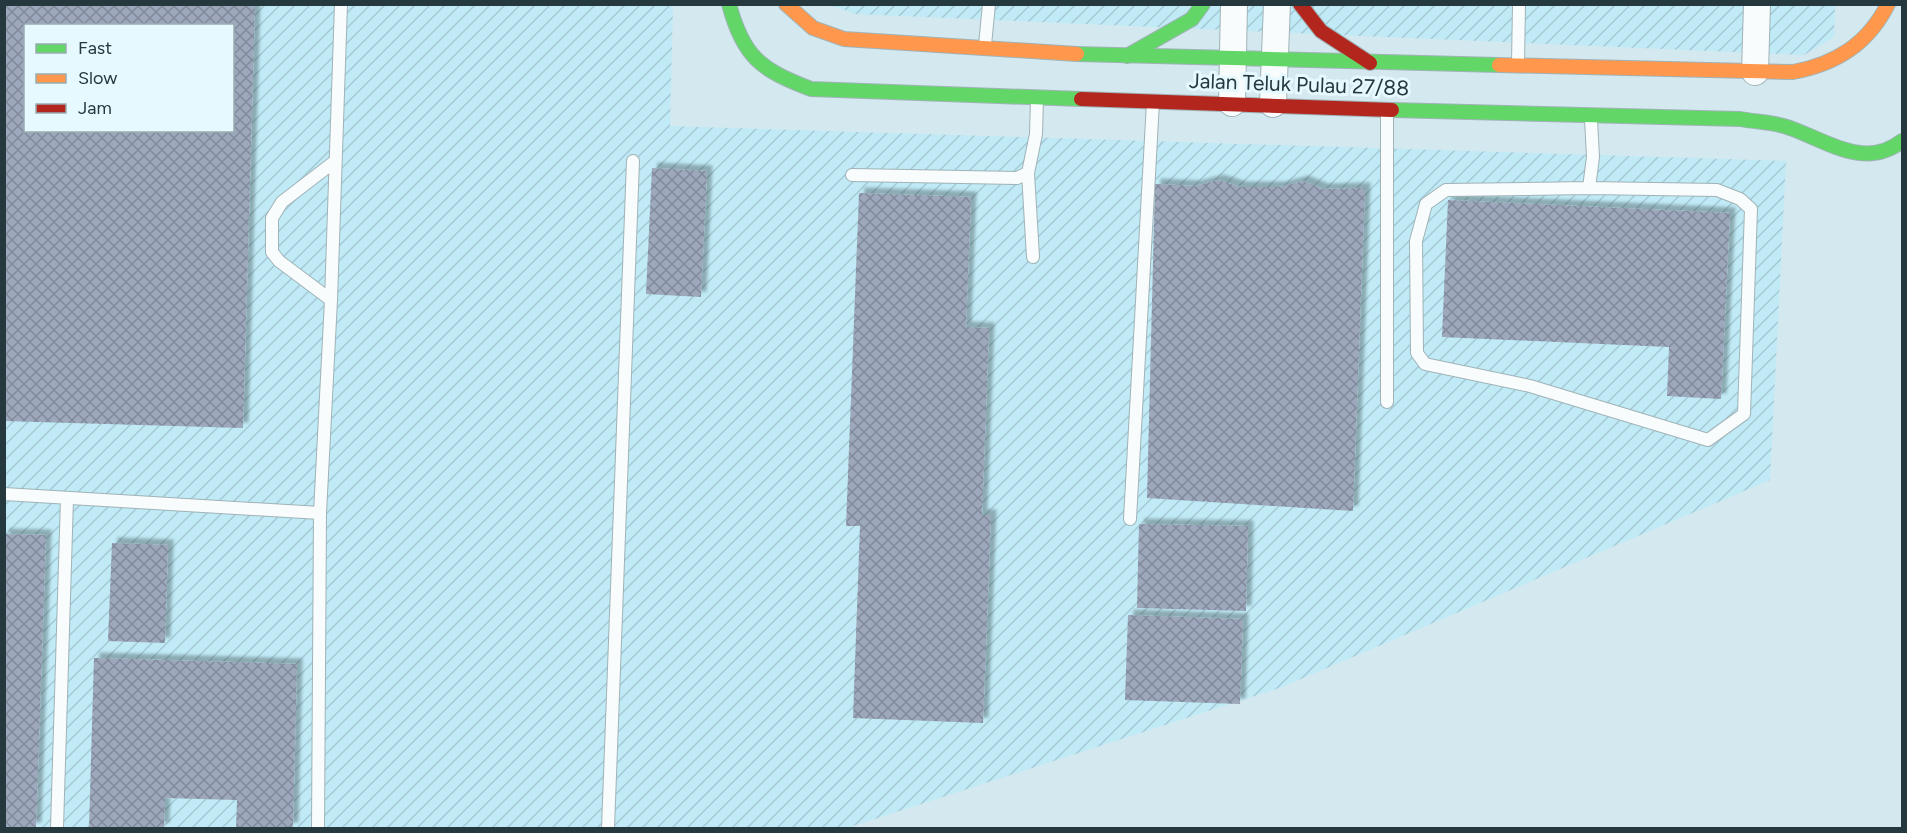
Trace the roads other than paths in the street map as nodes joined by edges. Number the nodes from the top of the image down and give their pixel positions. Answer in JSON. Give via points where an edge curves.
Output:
{"nodes":[{"id":1,"x":340,"y":4,"type":"edge"},
{"id":2,"x":729,"y":4,"type":"edge"},
{"id":3,"x":786,"y":4,"type":"edge"},
{"id":4,"x":989,"y":4,"type":"edge"},
{"id":5,"x":1203,"y":4,"type":"edge"},
{"id":6,"x":1234,"y":4,"type":"edge"},
{"id":7,"x":1277,"y":4,"type":"edge"},
{"id":8,"x":1300,"y":4,"type":"edge"},
{"id":9,"x":1520,"y":4,"type":"edge"},
{"id":10,"x":1757,"y":4,"type":"edge"},
{"id":11,"x":1896,"y":7,"type":"edge"},
{"id":12,"x":985,"y":47,"type":"junction"},
{"id":13,"x":1125,"y":57,"type":"junction"},
{"id":14,"x":1233,"y":60,"type":"junction"},
{"id":15,"x":1275,"y":61,"type":"junction"},
{"id":16,"x":1370,"y":63,"type":"junction"},
{"id":17,"x":1518,"y":66,"type":"junction"},
{"id":18,"x":1755,"y":72,"type":"junction"},
{"id":19,"x":1036,"y":98,"type":"junction"},
{"id":20,"x":1153,"y":100,"type":"junction"},
{"id":21,"x":1232,"y":103,"type":"junction"},
{"id":22,"x":1274,"y":104,"type":"junction"},
{"id":23,"x":1387,"y":108,"type":"junction"},
{"id":24,"x":1591,"y":117,"type":"junction"},
{"id":25,"x":1902,"y":141,"type":"edge"},
{"id":26,"x":633,"y":161,"type":"dead end"},
{"id":27,"x":334,"y":162,"type":"junction"},
{"id":28,"x":1028,"y":173,"type":"junction"},
{"id":29,"x":852,"y":175,"type":"dead end"},
{"id":30,"x":1589,"y":188,"type":"junction"},
{"id":31,"x":1033,"y":257,"type":"dead end"},
{"id":32,"x":331,"y":300,"type":"junction"},
{"id":33,"x":1387,"y":402,"type":"dead end"},
{"id":34,"x":4,"y":494,"type":"edge"},
{"id":35,"x":67,"y":498,"type":"junction"},
{"id":36,"x":320,"y":513,"type":"junction"},
{"id":37,"x":1130,"y":519,"type":"dead end"},
{"id":38,"x":57,"y":828,"type":"edge"},
{"id":39,"x":318,"y":828,"type":"edge"},
{"id":40,"x":608,"y":828,"type":"edge"}],
"edges":[{"from":1,"to":27,"type":"lane"},
{"from":2,"to":19,"type":"street","name":"Jalan Teluk Pulau 27/88","via":[[736,34],[751,58],[777,76],[811,89]]},
{"from":3,"to":12,"type":"street","name":"Jalan Teluk Pulau 27/88","via":[[813,28],[844,39]]},
{"from":4,"to":12,"type":"lane"},
{"from":5,"to":13,"type":"street","via":[[1192,19]]},
{"from":6,"to":14,"type":"street"},
{"from":7,"to":15,"type":"street"},
{"from":8,"to":16,"type":"street","via":[[1317,27]]},
{"from":9,"to":17,"type":"lane"},
{"from":10,"to":18,"type":"street"},
{"from":11,"to":18,"type":"street","name":"Jalan Teluk Pulau 27/88","via":[[1842,57],[1818,69]]},
{"from":12,"to":13,"type":"street","name":"Jalan Teluk Pulau 27/88"},
{"from":13,"to":14,"type":"street","name":"Jalan Teluk Pulau 27/88"},
{"from":14,"to":15,"type":"street","name":"Jalan Teluk Pulau 27/88"},
{"from":14,"to":21,"type":"street"},
{"from":15,"to":16,"type":"street","name":"Jalan Teluk Pulau 27/88"},
{"from":15,"to":22,"type":"street"},
{"from":16,"to":17,"type":"street","name":"Jalan Teluk Pulau 27/88"},
{"from":17,"to":18,"type":"street","name":"Jalan Teluk Pulau 27/88"},
{"from":19,"to":20,"type":"street","name":"Jalan Teluk Pulau 27/88"},
{"from":19,"to":28,"type":"lane","via":[[1036,134]]},
{"from":20,"to":21,"type":"street","name":"Jalan Teluk Pulau 27/88"},
{"from":20,"to":37,"type":"lane"},
{"from":21,"to":22,"type":"street","name":"Jalan Teluk Pulau 27/88"},
{"from":22,"to":23,"type":"street","name":"Jalan Teluk Pulau 27/88"},
{"from":23,"to":24,"type":"street","name":"Jalan Teluk Pulau 27/88"},
{"from":23,"to":33,"type":"lane"},
{"from":24,"to":25,"type":"street","name":"Jalan Teluk Pulau 27/88","via":[[1740,119],[1788,127],[1847,152],[1874,154]]},
{"from":24,"to":30,"type":"lane","via":[[1593,157]]},
{"from":26,"to":40,"type":"lane"},
{"from":27,"to":32,"type":"lane"},
{"from":27,"to":32,"type":"lane","via":[[282,202],[272,218],[272,252]]},
{"from":28,"to":29,"type":"lane","via":[[1017,178]]},
{"from":28,"to":31,"type":"lane"},
{"from":30,"to":30,"type":"lane","via":[[1446,190],[1426,204],[1416,241],[1417,353],[1425,364],[1530,386],[1708,440],[1744,414],[1751,209],[1740,199],[1717,190]]},
{"from":32,"to":36,"type":"lane"},
{"from":34,"to":35,"type":"lane"},
{"from":35,"to":36,"type":"lane"},
{"from":35,"to":38,"type":"lane"},
{"from":36,"to":39,"type":"lane"}]}
